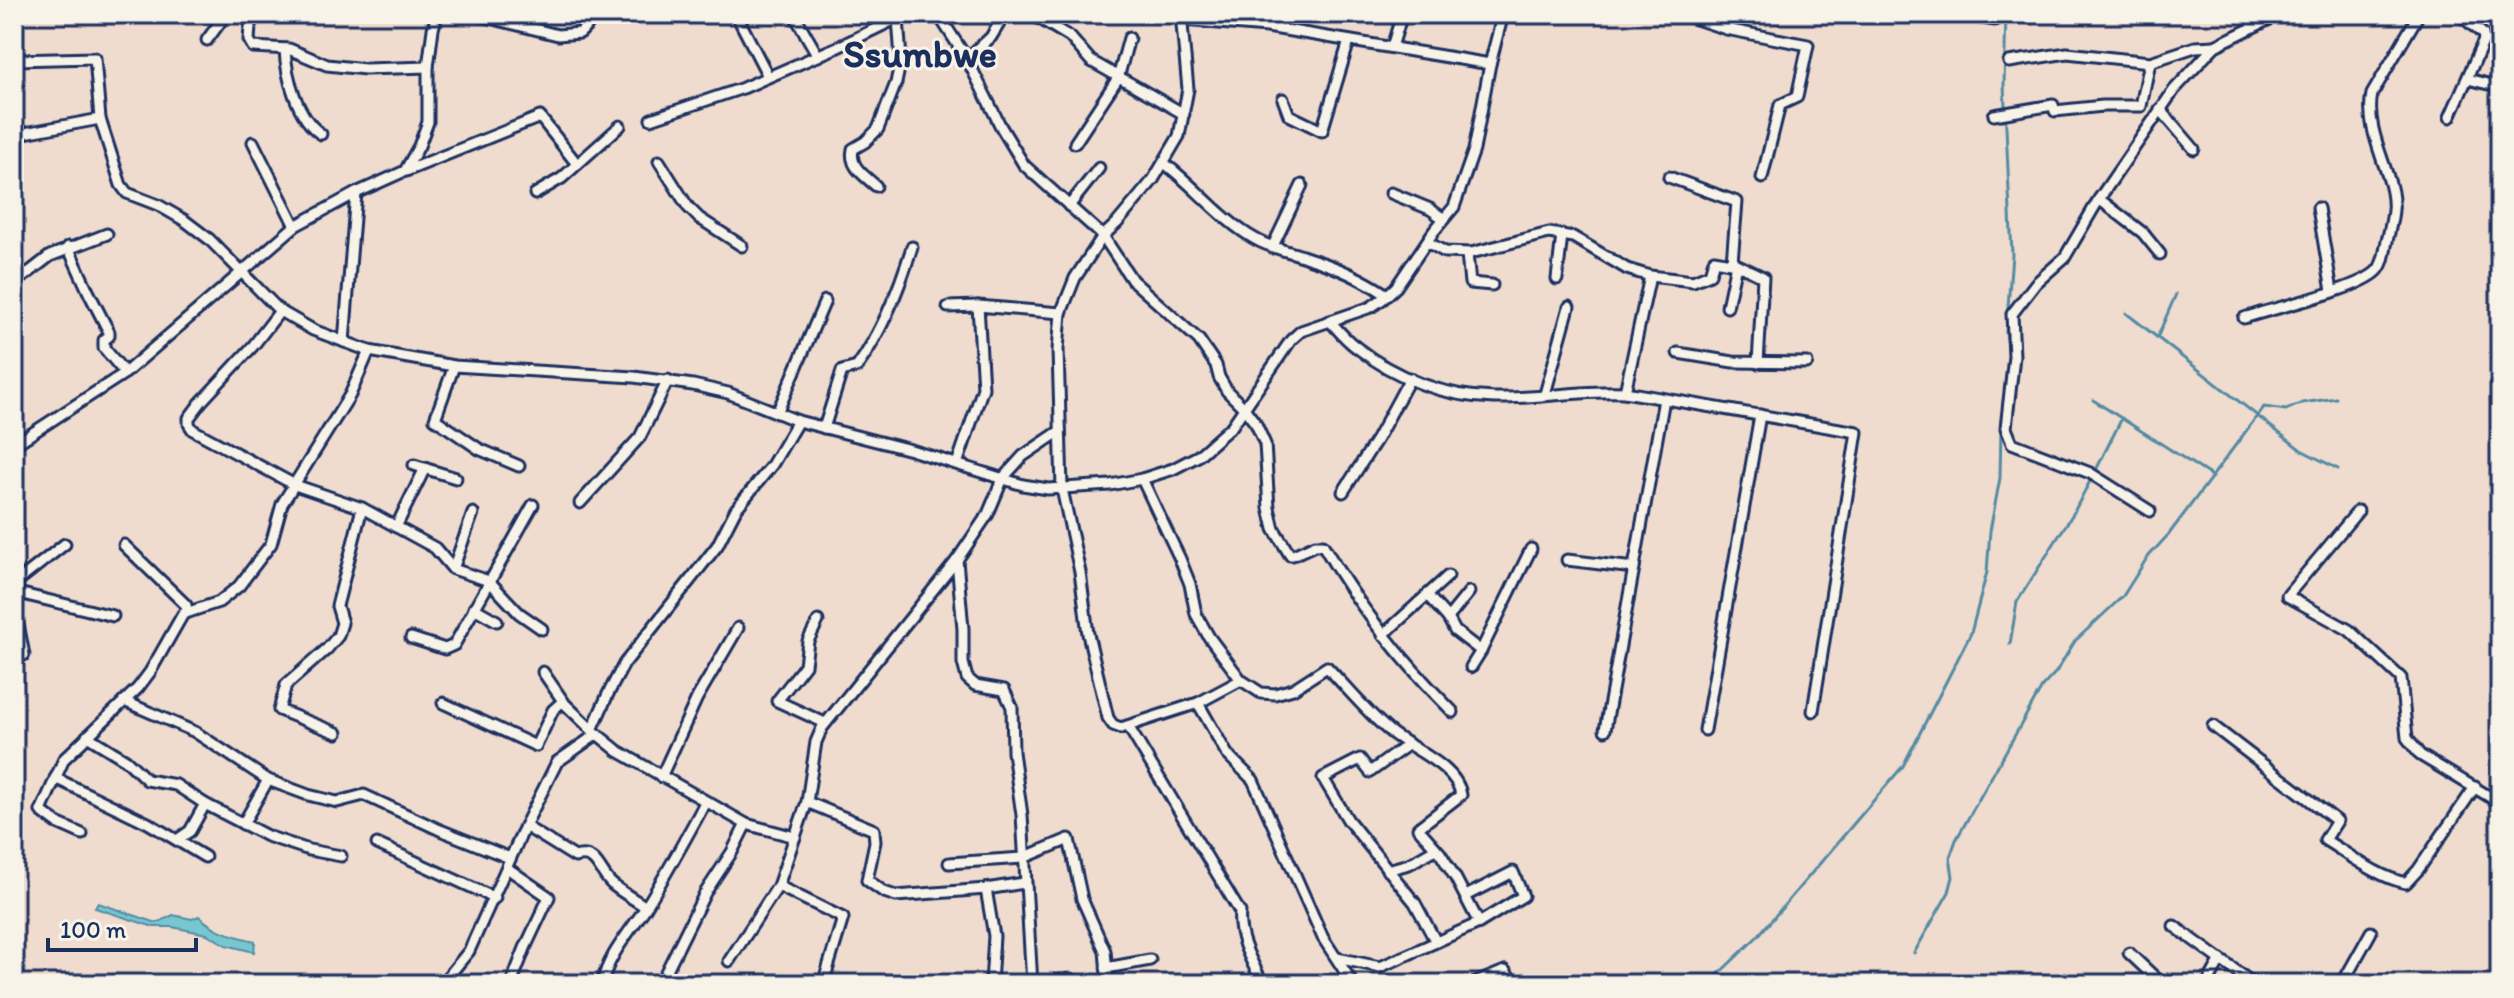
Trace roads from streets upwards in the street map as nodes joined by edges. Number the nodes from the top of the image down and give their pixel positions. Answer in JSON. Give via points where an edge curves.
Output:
{"nodes":[{"id":1,"x":218,"y":14,"type":"edge"},
{"id":2,"x":251,"y":14,"type":"edge"},
{"id":3,"x":437,"y":14,"type":"edge"},
{"id":4,"x":474,"y":14,"type":"edge"},
{"id":5,"x":598,"y":14,"type":"edge"},
{"id":6,"x":736,"y":14,"type":"edge"},
{"id":7,"x":794,"y":14,"type":"edge"},
{"id":8,"x":938,"y":14,"type":"edge"},
{"id":9,"x":1005,"y":14,"type":"edge"},
{"id":10,"x":1032,"y":14,"type":"edge"},
{"id":11,"x":1272,"y":14,"type":"edge"},
{"id":12,"x":1402,"y":14,"type":"edge"},
{"id":13,"x":1503,"y":14,"type":"edge"},
{"id":14,"x":1681,"y":14,"type":"edge"},
{"id":15,"x":1958,"y":14,"type":"edge"},
{"id":16,"x":2251,"y":14,"type":"edge"},
{"id":17,"x":2280,"y":14,"type":"edge"},
{"id":18,"x":2419,"y":14,"type":"edge"},
{"id":19,"x":2459,"y":14,"type":"edge"},
{"id":20,"x":902,"y":16,"type":"edge"},
{"id":21,"x":1181,"y":17,"type":"edge"},
{"id":22,"x":1995,"y":20,"type":"dead end"},
{"id":23,"x":2260,"y":25,"type":"junction"},
{"id":24,"x":1267,"y":27,"type":"junction"},
{"id":25,"x":1129,"y":38,"type":"dead end"},
{"id":26,"x":207,"y":40,"type":"dead end"},
{"id":27,"x":1349,"y":41,"type":"junction"},
{"id":28,"x":2215,"y":46,"type":"junction"},
{"id":29,"x":1392,"y":47,"type":"junction"},
{"id":30,"x":285,"y":49,"type":"junction"},
{"id":31,"x":818,"y":56,"type":"junction"},
{"id":32,"x":967,"y":59,"type":"junction"},
{"id":33,"x":14,"y":60,"type":"edge"},
{"id":34,"x":2009,"y":62,"type":"dead end"},
{"id":35,"x":2150,"y":62,"type":"junction"},
{"id":36,"x":1490,"y":64,"type":"junction"},
{"id":37,"x":428,"y":67,"type":"junction"},
{"id":38,"x":768,"y":76,"type":"junction"},
{"id":39,"x":1118,"y":78,"type":"junction"},
{"id":40,"x":2468,"y":79,"type":"junction"},
{"id":41,"x":2500,"y":87,"type":"edge"},
{"id":42,"x":1283,"y":99,"type":"dead end"},
{"id":43,"x":2160,"y":109,"type":"junction"},
{"id":44,"x":1184,"y":114,"type":"junction"},
{"id":45,"x":2001,"y":114,"type":"dead end"},
{"id":46,"x":2450,"y":117,"type":"dead end"},
{"id":47,"x":100,"y":119,"type":"junction"},
{"id":48,"x":651,"y":119,"type":"dead end"},
{"id":49,"x":620,"y":126,"type":"dead end"},
{"id":50,"x":321,"y":134,"type":"dead end"},
{"id":51,"x":14,"y":135,"type":"edge"},
{"id":52,"x":253,"y":142,"type":"dead end"},
{"id":53,"x":1075,"y":143,"type":"dead end"},
{"id":54,"x":2194,"y":149,"type":"dead end"},
{"id":55,"x":659,"y":161,"type":"dead end"},
{"id":56,"x":1164,"y":163,"type":"junction"},
{"id":57,"x":577,"y":164,"type":"junction"},
{"id":58,"x":1099,"y":168,"type":"dead end"},
{"id":59,"x":405,"y":171,"type":"junction"},
{"id":60,"x":1669,"y":177,"type":"dead end"},
{"id":61,"x":1762,"y":178,"type":"dead end"},
{"id":62,"x":1302,"y":185,"type":"dead end"},
{"id":63,"x":876,"y":186,"type":"dead end"},
{"id":64,"x":356,"y":193,"type":"junction"},
{"id":65,"x":1391,"y":193,"type":"dead end"},
{"id":66,"x":535,"y":194,"type":"dead end"},
{"id":67,"x":2099,"y":199,"type":"junction"},
{"id":68,"x":1069,"y":206,"type":"junction"},
{"id":69,"x":2318,"y":208,"type":"dead end"},
{"id":70,"x":1444,"y":219,"type":"junction"},
{"id":71,"x":295,"y":226,"type":"junction"},
{"id":72,"x":107,"y":234,"type":"dead end"},
{"id":73,"x":1562,"y":235,"type":"junction"},
{"id":74,"x":1103,"y":236,"type":"junction"},
{"id":75,"x":1427,"y":242,"type":"junction"},
{"id":76,"x":742,"y":246,"type":"dead end"},
{"id":77,"x":68,"y":247,"type":"junction"},
{"id":78,"x":912,"y":247,"type":"dead end"},
{"id":79,"x":1272,"y":248,"type":"junction"},
{"id":80,"x":1467,"y":254,"type":"junction"},
{"id":81,"x":2160,"y":254,"type":"dead end"},
{"id":82,"x":1734,"y":263,"type":"junction"},
{"id":83,"x":242,"y":273,"type":"junction"},
{"id":84,"x":1650,"y":276,"type":"junction"},
{"id":85,"x":1557,"y":279,"type":"dead end"},
{"id":86,"x":14,"y":284,"type":"edge"},
{"id":87,"x":1492,"y":285,"type":"dead end"},
{"id":88,"x":2332,"y":291,"type":"junction"},
{"id":89,"x":1387,"y":295,"type":"junction"},
{"id":90,"x":825,"y":301,"type":"dead end"},
{"id":91,"x":978,"y":306,"type":"junction"},
{"id":92,"x":948,"y":307,"type":"dead end"},
{"id":93,"x":1569,"y":307,"type":"dead end"},
{"id":94,"x":1727,"y":307,"type":"dead end"},
{"id":95,"x":280,"y":311,"type":"junction"},
{"id":96,"x":1061,"y":313,"type":"junction"},
{"id":97,"x":2244,"y":318,"type":"dead end"},
{"id":98,"x":1330,"y":321,"type":"junction"},
{"id":99,"x":344,"y":342,"type":"junction"},
{"id":100,"x":369,"y":351,"type":"junction"},
{"id":101,"x":1678,"y":353,"type":"dead end"},
{"id":102,"x":1758,"y":363,"type":"junction"},
{"id":103,"x":1807,"y":363,"type":"dead end"},
{"id":104,"x":454,"y":366,"type":"junction"},
{"id":105,"x":125,"y":373,"type":"junction"},
{"id":106,"x":1410,"y":378,"type":"junction"},
{"id":107,"x":668,"y":380,"type":"junction"},
{"id":108,"x":1625,"y":392,"type":"junction"},
{"id":109,"x":1545,"y":394,"type":"junction"},
{"id":110,"x":1664,"y":399,"type":"junction"},
{"id":111,"x":1244,"y":408,"type":"junction"},
{"id":112,"x":777,"y":413,"type":"junction"},
{"id":113,"x":1760,"y":415,"type":"junction"},
{"id":114,"x":798,"y":421,"type":"junction"},
{"id":115,"x":824,"y":428,"type":"junction"},
{"id":116,"x":1060,"y":431,"type":"junction"},
{"id":117,"x":14,"y":445,"type":"edge"},
{"id":118,"x":957,"y":464,"type":"junction"},
{"id":119,"x":519,"y":466,"type":"dead end"},
{"id":120,"x":456,"y":478,"type":"dead end"},
{"id":121,"x":1003,"y":478,"type":"junction"},
{"id":122,"x":1142,"y":479,"type":"junction"},
{"id":123,"x":295,"y":485,"type":"junction"},
{"id":124,"x":1062,"y":489,"type":"junction"},
{"id":125,"x":1343,"y":492,"type":"dead end"},
{"id":126,"x":580,"y":503,"type":"dead end"},
{"id":127,"x":533,"y":505,"type":"dead end"},
{"id":128,"x":362,"y":508,"type":"junction"},
{"id":129,"x":2150,"y":511,"type":"dead end"},
{"id":130,"x":2358,"y":511,"type":"dead end"},
{"id":131,"x":473,"y":513,"type":"dead end"},
{"id":132,"x":396,"y":527,"type":"junction"},
{"id":133,"x":65,"y":544,"type":"dead end"},
{"id":134,"x":124,"y":545,"type":"dead end"},
{"id":135,"x":1531,"y":549,"type":"dead end"},
{"id":136,"x":957,"y":560,"type":"junction"},
{"id":137,"x":1567,"y":560,"type":"dead end"},
{"id":138,"x":1634,"y":568,"type":"junction"},
{"id":139,"x":453,"y":569,"type":"junction"},
{"id":140,"x":1448,"y":576,"type":"dead end"},
{"id":141,"x":489,"y":581,"type":"junction"},
{"id":142,"x":14,"y":584,"type":"edge"},
{"id":143,"x":14,"y":592,"type":"edge"},
{"id":144,"x":1469,"y":592,"type":"dead end"},
{"id":145,"x":1427,"y":595,"type":"junction"},
{"id":146,"x":14,"y":603,"type":"edge"},
{"id":147,"x":474,"y":608,"type":"junction"},
{"id":148,"x":187,"y":611,"type":"junction"},
{"id":149,"x":113,"y":616,"type":"dead end"},
{"id":150,"x":1448,"y":618,"type":"junction"},
{"id":151,"x":497,"y":621,"type":"dead end"},
{"id":152,"x":818,"y":621,"type":"dead end"},
{"id":153,"x":738,"y":628,"type":"dead end"},
{"id":154,"x":542,"y":629,"type":"dead end"},
{"id":155,"x":1383,"y":635,"type":"junction"},
{"id":156,"x":411,"y":638,"type":"dead end"},
{"id":157,"x":1481,"y":651,"type":"junction"},
{"id":158,"x":24,"y":655,"type":"dead end"},
{"id":159,"x":1471,"y":667,"type":"dead end"},
{"id":160,"x":543,"y":672,"type":"dead end"},
{"id":161,"x":1241,"y":680,"type":"junction"},
{"id":162,"x":124,"y":701,"type":"junction"},
{"id":163,"x":563,"y":701,"type":"junction"},
{"id":164,"x":443,"y":703,"type":"dead end"},
{"id":165,"x":1198,"y":703,"type":"junction"},
{"id":166,"x":1813,"y":711,"type":"dead end"},
{"id":167,"x":1453,"y":712,"type":"dead end"},
{"id":168,"x":825,"y":723,"type":"junction"},
{"id":169,"x":1128,"y":726,"type":"junction"},
{"id":170,"x":2213,"y":726,"type":"dead end"},
{"id":171,"x":1605,"y":730,"type":"dead end"},
{"id":172,"x":1705,"y":730,"type":"dead end"},
{"id":173,"x":594,"y":732,"type":"junction"},
{"id":174,"x":337,"y":733,"type":"dead end"},
{"id":175,"x":87,"y":736,"type":"junction"},
{"id":176,"x":1409,"y":744,"type":"junction"},
{"id":177,"x":661,"y":777,"type":"junction"},
{"id":178,"x":55,"y":778,"type":"junction"},
{"id":179,"x":268,"y":780,"type":"junction"},
{"id":180,"x":2475,"y":787,"type":"junction"},
{"id":181,"x":807,"y":802,"type":"junction"},
{"id":182,"x":705,"y":803,"type":"junction"},
{"id":183,"x":2500,"y":803,"type":"edge"},
{"id":184,"x":205,"y":804,"type":"junction"},
{"id":185,"x":243,"y":824,"type":"junction"},
{"id":186,"x":746,"y":824,"type":"junction"},
{"id":187,"x":525,"y":826,"type":"junction"},
{"id":188,"x":82,"y":834,"type":"dead end"},
{"id":189,"x":795,"y":837,"type":"junction"},
{"id":190,"x":177,"y":840,"type":"junction"},
{"id":191,"x":377,"y":844,"type":"dead end"},
{"id":192,"x":1435,"y":849,"type":"junction"},
{"id":193,"x":341,"y":856,"type":"dead end"},
{"id":194,"x":205,"y":857,"type":"dead end"},
{"id":195,"x":1023,"y":858,"type":"junction"},
{"id":196,"x":508,"y":863,"type":"junction"},
{"id":197,"x":949,"y":863,"type":"dead end"},
{"id":198,"x":1387,"y":870,"type":"junction"},
{"id":199,"x":1024,"y":883,"type":"junction"},
{"id":200,"x":778,"y":886,"type":"junction"},
{"id":201,"x":986,"y":889,"type":"junction"},
{"id":202,"x":1466,"y":896,"type":"junction"},
{"id":203,"x":495,"y":898,"type":"junction"},
{"id":204,"x":646,"y":907,"type":"junction"},
{"id":205,"x":1479,"y":923,"type":"junction"},
{"id":206,"x":2174,"y":926,"type":"dead end"},
{"id":207,"x":2371,"y":932,"type":"dead end"},
{"id":208,"x":1436,"y":942,"type":"junction"},
{"id":209,"x":2129,"y":953,"type":"dead end"},
{"id":210,"x":1337,"y":958,"type":"junction"},
{"id":211,"x":1150,"y":960,"type":"dead end"},
{"id":212,"x":729,"y":961,"type":"dead end"},
{"id":213,"x":2220,"y":961,"type":"junction"},
{"id":214,"x":1106,"y":968,"type":"junction"},
{"id":215,"x":1071,"y":979,"type":"dead end"},
{"id":216,"x":442,"y":984,"type":"edge"},
{"id":217,"x":511,"y":984,"type":"edge"},
{"id":218,"x":602,"y":984,"type":"edge"},
{"id":219,"x":660,"y":984,"type":"edge"},
{"id":220,"x":823,"y":984,"type":"edge"},
{"id":221,"x":991,"y":984,"type":"edge"},
{"id":222,"x":1032,"y":984,"type":"edge"},
{"id":223,"x":1108,"y":984,"type":"edge"},
{"id":224,"x":1263,"y":984,"type":"edge"},
{"id":225,"x":1353,"y":984,"type":"edge"},
{"id":226,"x":1473,"y":984,"type":"edge"},
{"id":227,"x":1515,"y":984,"type":"edge"},
{"id":228,"x":2162,"y":984,"type":"edge"},
{"id":229,"x":2207,"y":984,"type":"edge"},
{"id":230,"x":2254,"y":984,"type":"edge"},
{"id":231,"x":2342,"y":984,"type":"edge"}],
"edges":[{"from":1,"to":26,"type":"street","via":[[221,21]]},
{"from":2,"to":30,"type":"street","via":[[253,47]]},
{"from":3,"to":37,"type":"street"},
{"from":4,"to":5,"type":"street","via":[[558,35],[580,33]]},
{"from":6,"to":38,"type":"street"},
{"from":7,"to":31,"type":"street"},
{"from":8,"to":32,"type":"street"},
{"from":9,"to":32,"type":"street","via":[[991,37]]},
{"from":10,"to":39,"type":"street","via":[[1070,37],[1091,61]]},
{"from":11,"to":24,"type":"street"},
{"from":12,"to":29,"type":"street"},
{"from":13,"to":36,"type":"street"},
{"from":14,"to":61,"type":"street","via":[[1808,45],[1797,97],[1780,105]]},
{"from":15,"to":22,"type":"street"},
{"from":16,"to":23,"type":"street"},
{"from":17,"to":23,"type":"street"},
{"from":18,"to":88,"type":"street","via":[[2370,103],[2395,206],[2383,260],[2366,278]]},
{"from":19,"to":40,"type":"street","via":[[2484,36]]},
{"from":20,"to":31,"type":"street"},
{"from":20,"to":63,"type":"street","via":[[896,83],[878,129],[853,149],[851,158]]},
{"from":21,"to":24,"type":"street"},
{"from":21,"to":44,"type":"street","via":[[1188,89]]},
{"from":23,"to":28,"type":"street"},
{"from":24,"to":27,"type":"street"},
{"from":25,"to":39,"type":"street"},
{"from":27,"to":29,"type":"street"},
{"from":27,"to":42,"type":"street","via":[[1322,131],[1289,115]]},
{"from":28,"to":35,"type":"street"},
{"from":28,"to":43,"type":"street"},
{"from":29,"to":36,"type":"street"},
{"from":30,"to":37,"type":"street","via":[[327,65]]},
{"from":30,"to":50,"type":"street","via":[[289,84],[306,119]]},
{"from":31,"to":38,"type":"street"},
{"from":32,"to":68,"type":"street","via":[[1024,165]]},
{"from":33,"to":47,"type":"street","via":[[95,58]]},
{"from":34,"to":35,"type":"street","via":[[2067,53]]},
{"from":35,"to":45,"type":"street","via":[[2141,106],[2055,111],[2053,105]]},
{"from":36,"to":70,"type":"street","via":[[1474,150],[1454,207]]},
{"from":37,"to":59,"type":"street","via":[[428,122]]},
{"from":38,"to":48,"type":"street"},
{"from":39,"to":44,"type":"street"},
{"from":39,"to":53,"type":"street"},
{"from":40,"to":41,"type":"street"},
{"from":40,"to":46,"type":"street"},
{"from":43,"to":54,"type":"street"},
{"from":43,"to":67,"type":"street"},
{"from":44,"to":56,"type":"street"},
{"from":47,"to":51,"type":"street"},
{"from":47,"to":83,"type":"street","via":[[127,193],[184,220]]},
{"from":49,"to":57,"type":"street"},
{"from":52,"to":71,"type":"street"},
{"from":55,"to":76,"type":"street","via":[[688,207]]},
{"from":56,"to":74,"type":"street"},
{"from":56,"to":79,"type":"street","via":[[1229,221]]},
{"from":57,"to":59,"type":"street","via":[[540,117]]},
{"from":57,"to":66,"type":"street"},
{"from":58,"to":68,"type":"street"},
{"from":59,"to":64,"type":"street"},
{"from":60,"to":82,"type":"street","via":[[1737,202]]},
{"from":62,"to":79,"type":"street"},
{"from":64,"to":71,"type":"street"},
{"from":64,"to":99,"type":"street"},
{"from":65,"to":70,"type":"street"},
{"from":67,"to":81,"type":"street","via":[[2143,233]]},
{"from":67,"to":129,"type":"street","via":[[2065,257],[2012,314],[2014,356],[2006,428],[2012,443],[2093,475]]},
{"from":68,"to":74,"type":"street"},
{"from":69,"to":88,"type":"street"},
{"from":70,"to":75,"type":"street"},
{"from":71,"to":83,"type":"street"},
{"from":72,"to":77,"type":"street"},
{"from":73,"to":80,"type":"street","via":[[1549,233]]},
{"from":73,"to":84,"type":"street"},
{"from":73,"to":85,"type":"street"},
{"from":74,"to":96,"type":"street","via":[[1075,278]]},
{"from":74,"to":111,"type":"street","via":[[1132,280],[1199,340],[1227,391]]},
{"from":75,"to":80,"type":"street","via":[[1445,252]]},
{"from":75,"to":89,"type":"street"},
{"from":77,"to":86,"type":"street"},
{"from":77,"to":105,"type":"street","via":[[109,332],[104,348]]},
{"from":78,"to":115,"type":"street","via":[[898,292],[864,357],[857,367],[842,371]]},
{"from":79,"to":89,"type":"street","via":[[1353,274]]},
{"from":80,"to":87,"type":"street","via":[[1470,283]]},
{"from":82,"to":84,"type":"street","via":[[1714,260],[1710,274],[1693,281]]},
{"from":82,"to":94,"type":"street"},
{"from":82,"to":102,"type":"street","via":[[1763,277]]},
{"from":83,"to":95,"type":"street"},
{"from":83,"to":105,"type":"street"},
{"from":84,"to":108,"type":"street"},
{"from":88,"to":97,"type":"street"},
{"from":89,"to":98,"type":"street","via":[[1371,307]]},
{"from":90,"to":112,"type":"street"},
{"from":91,"to":92,"type":"street"},
{"from":91,"to":96,"type":"street"},
{"from":91,"to":118,"type":"street","via":[[983,388]]},
{"from":93,"to":109,"type":"street"},
{"from":95,"to":99,"type":"street"},
{"from":95,"to":123,"type":"street","via":[[201,402],[189,424]]},
{"from":96,"to":116,"type":"street"},
{"from":98,"to":106,"type":"street","via":[[1355,347]]},
{"from":98,"to":111,"type":"street","via":[[1291,340]]},
{"from":99,"to":100,"type":"street"},
{"from":100,"to":104,"type":"street"},
{"from":100,"to":123,"type":"street","via":[[350,395]]},
{"from":101,"to":102,"type":"street"},
{"from":102,"to":103,"type":"street"},
{"from":104,"to":107,"type":"street"},
{"from":104,"to":119,"type":"street","via":[[435,419],[479,449]]},
{"from":105,"to":117,"type":"street"},
{"from":106,"to":109,"type":"street","via":[[1462,396]]},
{"from":106,"to":125,"type":"street"},
{"from":107,"to":112,"type":"street","via":[[728,393]]},
{"from":107,"to":126,"type":"street","via":[[640,437]]},
{"from":108,"to":109,"type":"street"},
{"from":108,"to":110,"type":"street"},
{"from":110,"to":113,"type":"street"},
{"from":110,"to":138,"type":"street"},
{"from":111,"to":122,"type":"street","via":[[1210,448]]},
{"from":111,"to":155,"type":"street","via":[[1265,444],[1269,508],[1284,547],[1293,555],[1323,545]]},
{"from":112,"to":114,"type":"street"},
{"from":113,"to":166,"type":"street","via":[[1857,432]]},
{"from":113,"to":172,"type":"street"},
{"from":114,"to":115,"type":"street"},
{"from":114,"to":173,"type":"street","via":[[772,465],[736,509],[717,546],[624,664]]},
{"from":115,"to":118,"type":"street"},
{"from":116,"to":121,"type":"street","via":[[1023,456]]},
{"from":116,"to":124,"type":"street"},
{"from":118,"to":121,"type":"street"},
{"from":120,"to":132,"type":"street","via":[[420,467]]},
{"from":121,"to":124,"type":"street"},
{"from":121,"to":136,"type":"street","via":[[988,514]]},
{"from":122,"to":124,"type":"street"},
{"from":122,"to":161,"type":"street","via":[[1190,584],[1196,614]]},
{"from":123,"to":128,"type":"street"},
{"from":123,"to":148,"type":"street","via":[[282,504],[271,544],[239,586],[219,602]]},
{"from":124,"to":169,"type":"street","via":[[1108,718],[1113,725]]},
{"from":127,"to":141,"type":"street"},
{"from":128,"to":132,"type":"street"},
{"from":128,"to":174,"type":"street","via":[[337,606],[342,623],[338,636],[286,685],[279,710]]},
{"from":130,"to":180,"type":"street","via":[[2287,596],[2349,630],[2401,678],[2407,738],[2420,755]]},
{"from":131,"to":139,"type":"street"},
{"from":132,"to":139,"type":"street","via":[[435,548]]},
{"from":133,"to":142,"type":"street"},
{"from":134,"to":148,"type":"street"},
{"from":135,"to":157,"type":"street"},
{"from":136,"to":168,"type":"street"},
{"from":136,"to":195,"type":"street","via":[[967,678],[975,685],[1004,690],[1012,707]]},
{"from":137,"to":138,"type":"street"},
{"from":138,"to":171,"type":"street"},
{"from":139,"to":141,"type":"street"},
{"from":140,"to":145,"type":"street"},
{"from":141,"to":147,"type":"street"},
{"from":141,"to":154,"type":"street"},
{"from":143,"to":149,"type":"street"},
{"from":144,"to":150,"type":"street"},
{"from":145,"to":150,"type":"street"},
{"from":145,"to":155,"type":"street"},
{"from":146,"to":158,"type":"street"},
{"from":147,"to":151,"type":"street"},
{"from":147,"to":156,"type":"street","via":[[449,649]]},
{"from":148,"to":162,"type":"street","via":[[150,672]]},
{"from":150,"to":157,"type":"street","via":[[1455,631]]},
{"from":152,"to":168,"type":"street","via":[[805,665],[777,701]]},
{"from":153,"to":177,"type":"street","via":[[697,698]]},
{"from":155,"to":167,"type":"street"},
{"from":157,"to":159,"type":"street"},
{"from":160,"to":163,"type":"street"},
{"from":161,"to":165,"type":"street"},
{"from":161,"to":176,"type":"street","via":[[1261,693],[1275,694],[1327,667],[1385,728]]},
{"from":162,"to":175,"type":"street"},
{"from":162,"to":179,"type":"street","via":[[195,732]]},
{"from":163,"to":164,"type":"street","via":[[536,746]]},
{"from":163,"to":173,"type":"street"},
{"from":165,"to":169,"type":"street"},
{"from":165,"to":210,"type":"street","via":[[1227,754],[1253,780],[1304,898]]},
{"from":168,"to":181,"type":"street","via":[[816,742]]},
{"from":169,"to":224,"type":"street","via":[[1240,912],[1245,944]]},
{"from":170,"to":180,"type":"street","via":[[2337,821],[2325,840],[2397,881],[2406,883],[2418,870]]},
{"from":173,"to":177,"type":"street"},
{"from":173,"to":187,"type":"street","via":[[557,762]]},
{"from":175,"to":178,"type":"street","via":[[64,759]]},
{"from":175,"to":184,"type":"street","via":[[147,780],[176,785]]},
{"from":176,"to":192,"type":"street","via":[[1460,786],[1461,795],[1418,828]]},
{"from":176,"to":198,"type":"street","via":[[1370,772],[1360,759],[1323,778]]},
{"from":177,"to":182,"type":"street"},
{"from":178,"to":188,"type":"street","via":[[41,811]]},
{"from":178,"to":190,"type":"street"},
{"from":179,"to":185,"type":"street"},
{"from":179,"to":196,"type":"street","via":[[337,802],[364,795]]},
{"from":180,"to":183,"type":"street"},
{"from":181,"to":189,"type":"street"},
{"from":181,"to":201,"type":"street","via":[[874,830],[867,880],[884,892],[896,896]]},
{"from":182,"to":186,"type":"street"},
{"from":182,"to":204,"type":"street"},
{"from":184,"to":185,"type":"street"},
{"from":184,"to":190,"type":"street","via":[[190,831]]},
{"from":185,"to":193,"type":"street","via":[[309,850]]},
{"from":186,"to":189,"type":"street"},
{"from":186,"to":219,"type":"street"},
{"from":187,"to":196,"type":"street"},
{"from":187,"to":204,"type":"street","via":[[575,857],[591,858],[609,883]]},
{"from":189,"to":200,"type":"street"},
{"from":190,"to":194,"type":"street"},
{"from":191,"to":203,"type":"street"},
{"from":192,"to":198,"type":"street"},
{"from":192,"to":202,"type":"street"},
{"from":195,"to":197,"type":"street"},
{"from":195,"to":199,"type":"street"},
{"from":195,"to":214,"type":"street","via":[[1069,839],[1082,899],[1105,951]]},
{"from":196,"to":203,"type":"street"},
{"from":196,"to":217,"type":"street","via":[[549,897]]},
{"from":198,"to":208,"type":"street","via":[[1415,903]]},
{"from":199,"to":201,"type":"street"},
{"from":199,"to":222,"type":"street"},
{"from":200,"to":212,"type":"street"},
{"from":200,"to":220,"type":"street","via":[[843,918]]},
{"from":201,"to":221,"type":"street","via":[[994,936]]},
{"from":202,"to":205,"type":"street"},
{"from":202,"to":205,"type":"street","via":[[1513,872],[1523,896]]},
{"from":203,"to":216,"type":"street","via":[[469,951]]},
{"from":204,"to":218,"type":"street","via":[[614,954]]},
{"from":205,"to":208,"type":"street"},
{"from":206,"to":213,"type":"street"},
{"from":207,"to":231,"type":"street"},
{"from":208,"to":210,"type":"street","via":[[1380,967]]},
{"from":209,"to":228,"type":"street"},
{"from":210,"to":225,"type":"street"},
{"from":211,"to":214,"type":"street"},
{"from":213,"to":229,"type":"street"},
{"from":213,"to":230,"type":"street"},
{"from":214,"to":223,"type":"street"},
{"from":215,"to":222,"type":"street"},
{"from":226,"to":227,"type":"street","via":[[1505,971]]}]}
